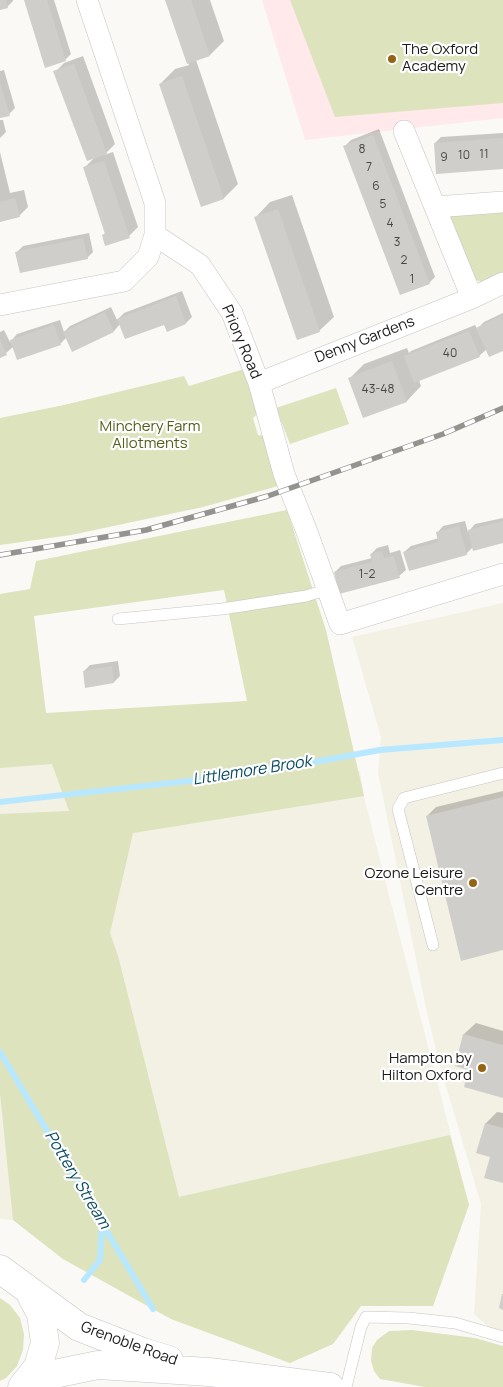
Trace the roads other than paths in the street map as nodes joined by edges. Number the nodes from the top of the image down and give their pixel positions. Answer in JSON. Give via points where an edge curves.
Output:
{"nodes":[{"id":1,"x":86,"y":0,"type":"edge"},
{"id":2,"x":404,"y":130,"type":"dead end"},
{"id":3,"x":503,"y":202,"type":"edge"},
{"id":4,"x":435,"y":208,"type":"junction"},
{"id":5,"x":155,"y":236,"type":"junction"},
{"id":6,"x":503,"y":282,"type":"edge"},
{"id":7,"x":472,"y":298,"type":"junction"},
{"id":8,"x":0,"y":305,"type":"edge"},
{"id":9,"x":258,"y":382,"type":"junction"},
{"id":10,"x":503,"y":574,"type":"edge"},
{"id":11,"x":326,"y":590,"type":"junction"},
{"id":12,"x":118,"y":620,"type":"dead end"},
{"id":13,"x":503,"y":773,"type":"edge"},
{"id":14,"x":434,"y":945,"type":"dead end"},
{"id":15,"x":0,"y":1269,"type":"edge"},
{"id":16,"x":29,"y":1291,"type":"junction"},
{"id":17,"x":503,"y":1337,"type":"edge"},
{"id":18,"x":209,"y":1372,"type":"junction"},
{"id":19,"x":22,"y":1387,"type":"edge"},
{"id":20,"x":30,"y":1387,"type":"edge"},
{"id":21,"x":330,"y":1387,"type":"edge"},
{"id":22,"x":346,"y":1387,"type":"edge"}],
"edges":[{"from":1,"to":5,"type":"street","via":[[155,203]]},
{"from":2,"to":4,"type":"street"},
{"from":3,"to":4,"type":"street"},
{"from":4,"to":7,"type":"street"},
{"from":5,"to":8,"type":"street","via":[[148,257],[124,281]]},
{"from":5,"to":9,"type":"street","name":"Priory Road","via":[[200,265],[232,313]]},
{"from":6,"to":7,"type":"street","name":"Denny Gardens"},
{"from":7,"to":9,"type":"street","name":"Denny Gardens"},
{"from":9,"to":11,"type":"street","name":"Priory Road","via":[[284,474]]},
{"from":10,"to":11,"type":"street","name":"Priory Road","via":[[340,624]]},
{"from":11,"to":12,"type":"lane","via":[[306,596]]},
{"from":13,"to":14,"type":"lane","via":[[404,798],[398,809]]},
{"from":15,"to":16,"type":"street","name":"Grenoble Road"},
{"from":16,"to":18,"type":"street","name":"Grenoble Road","via":[[79,1327],[143,1352]]},
{"from":16,"to":19,"type":"street","via":[[41,1314],[44,1343],[38,1367]]},
{"from":17,"to":22,"type":"lane","via":[[455,1323],[366,1317]]},
{"from":18,"to":20,"type":"street","name":"Grenoble Road","via":[[98,1365],[54,1374]]},
{"from":18,"to":21,"type":"street","name":"Grenoble Road"}]}
